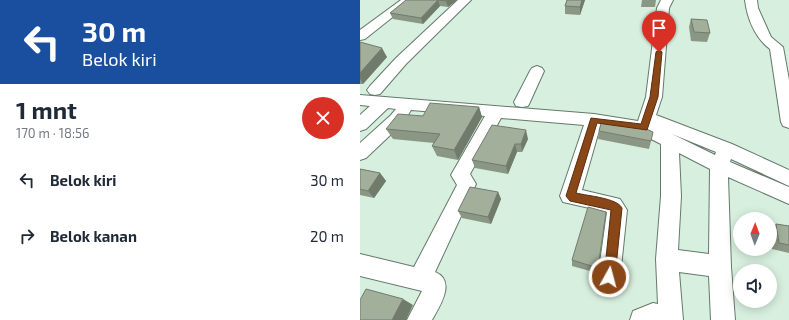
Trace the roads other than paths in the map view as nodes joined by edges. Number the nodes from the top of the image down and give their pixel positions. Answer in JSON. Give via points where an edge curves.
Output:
{"nodes":[{"id":1,"x":408,"y":0,"type":"edge"},
{"id":2,"x":465,"y":0,"type":"edge"},
{"id":3,"x":667,"y":0,"type":"edge"},
{"id":4,"x":751,"y":0,"type":"edge"},
{"id":5,"x":362,"y":33,"type":"edge"},
{"id":6,"x":537,"y":71,"type":"dead end"},
{"id":7,"x":373,"y":94,"type":"edge"},
{"id":8,"x":360,"y":100,"type":"edge"},
{"id":9,"x":522,"y":102,"type":"junction"},
{"id":10,"x":408,"y":104,"type":"junction"},
{"id":11,"x":496,"y":112,"type":"junction"},
{"id":12,"x":594,"y":120,"type":"junction"},
{"id":13,"x":789,"y":122,"type":"edge"},
{"id":14,"x":646,"y":123,"type":"junction"},
{"id":15,"x":360,"y":125,"type":"edge"},
{"id":16,"x":670,"y":141,"type":"junction"},
{"id":17,"x":360,"y":153,"type":"edge"},
{"id":18,"x":723,"y":157,"type":"junction"},
{"id":19,"x":789,"y":178,"type":"edge"},
{"id":20,"x":789,"y":196,"type":"edge"},
{"id":21,"x":667,"y":259,"type":"junction"},
{"id":22,"x":360,"y":265,"type":"edge"},
{"id":23,"x":720,"y":267,"type":"junction"},
{"id":24,"x":609,"y":277,"type":"dead end"},
{"id":25,"x":420,"y":279,"type":"junction"},
{"id":26,"x":671,"y":319,"type":"edge"},
{"id":27,"x":419,"y":320,"type":"edge"},
{"id":28,"x":642,"y":320,"type":"edge"},
{"id":29,"x":723,"y":320,"type":"edge"}],
"edges":[{"from":1,"to":5,"type":"street"},
{"from":2,"to":7,"type":"street","via":[[401,61]]},
{"from":3,"to":14,"type":"street","via":[[663,8],[654,97]]},
{"from":4,"to":13,"type":"street","via":[[765,40],[776,47]]},
{"from":6,"to":9,"type":"street"},
{"from":7,"to":8,"type":"street"},
{"from":7,"to":9,"type":"street"},
{"from":7,"to":10,"type":"street"},
{"from":7,"to":15,"type":"street"},
{"from":9,"to":14,"type":"street"},
{"from":10,"to":11,"type":"street"},
{"from":10,"to":17,"type":"street","via":[[397,119]]},
{"from":11,"to":12,"type":"street"},
{"from":11,"to":25,"type":"street","via":[[460,175],[467,184]]},
{"from":12,"to":14,"type":"street"},
{"from":12,"to":24,"type":"street","via":[[570,196],[613,205],[616,208]]},
{"from":14,"to":16,"type":"street"},
{"from":14,"to":18,"type":"street"},
{"from":16,"to":18,"type":"street"},
{"from":16,"to":21,"type":"street","via":[[671,196]]},
{"from":18,"to":19,"type":"street"},
{"from":18,"to":20,"type":"street"},
{"from":18,"to":23,"type":"street"},
{"from":21,"to":23,"type":"street"},
{"from":21,"to":26,"type":"street"},
{"from":22,"to":25,"type":"street"},
{"from":23,"to":29,"type":"street"},
{"from":25,"to":27,"type":"street","via":[[431,282],[434,285],[434,292]]},
{"from":26,"to":28,"type":"street","via":[[653,315]]}]}
